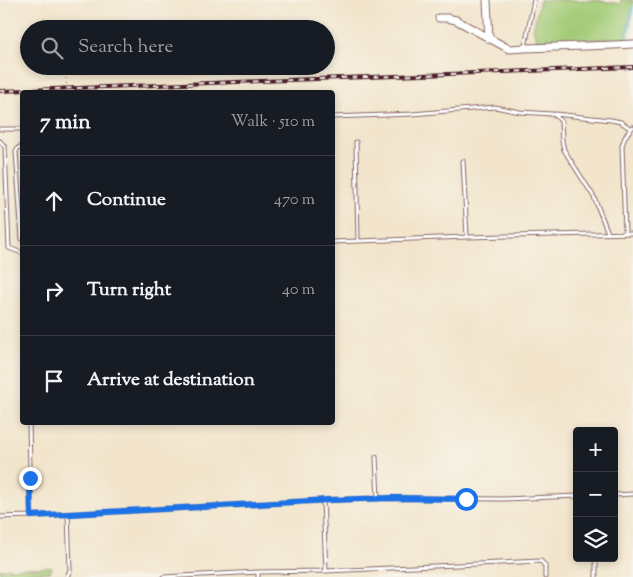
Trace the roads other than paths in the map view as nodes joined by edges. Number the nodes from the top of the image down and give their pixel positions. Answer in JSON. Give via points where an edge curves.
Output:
{"nodes":[{"id":1,"x":487,"y":0,"type":"edge"},
{"id":2,"x":534,"y":0,"type":"edge"},
{"id":3,"x":439,"y":18,"type":"dead end"},
{"id":4,"x":490,"y":39,"type":"junction"},
{"id":5,"x":633,"y":44,"type":"edge"},
{"id":6,"x":525,"y":48,"type":"junction"},
{"id":7,"x":552,"y":114,"type":"junction"},
{"id":8,"x":335,"y":118,"type":"edge"},
{"id":9,"x":632,"y":128,"type":"edge"},
{"id":10,"x":0,"y":129,"type":"edge"},
{"id":11,"x":20,"y":129,"type":"edge"},
{"id":12,"x":0,"y":141,"type":"edge"},
{"id":13,"x":356,"y":142,"type":"dead end"},
{"id":14,"x":20,"y":147,"type":"edge"},
{"id":15,"x":463,"y":161,"type":"dead end"},
{"id":16,"x":20,"y":210,"type":"edge"},
{"id":17,"x":608,"y":233,"type":"junction"},
{"id":18,"x":625,"y":233,"type":"junction"},
{"id":19,"x":633,"y":233,"type":"edge"},
{"id":20,"x":467,"y":237,"type":"junction"},
{"id":21,"x":358,"y":241,"type":"junction"},
{"id":22,"x":335,"y":242,"type":"edge"},
{"id":23,"x":20,"y":252,"type":"edge"},
{"id":24,"x":28,"y":425,"type":"edge"},
{"id":25,"x":376,"y":457,"type":"dead end"},
{"id":26,"x":633,"y":494,"type":"edge"},
{"id":27,"x":618,"y":495,"type":"edge"},
{"id":28,"x":573,"y":496,"type":"edge"},
{"id":29,"x":378,"y":499,"type":"junction"},
{"id":30,"x":323,"y":500,"type":"junction"},
{"id":31,"x":68,"y":514,"type":"junction"},
{"id":32,"x":31,"y":516,"type":"junction"},
{"id":33,"x":0,"y":517,"type":"edge"},
{"id":34,"x":596,"y":562,"type":"edge"},
{"id":35,"x":326,"y":571,"type":"junction"},
{"id":36,"x":258,"y":572,"type":"junction"},
{"id":37,"x":299,"y":572,"type":"junction"},
{"id":38,"x":67,"y":577,"type":"edge"},
{"id":39,"x":163,"y":577,"type":"edge"},
{"id":40,"x":258,"y":577,"type":"edge"},
{"id":41,"x":299,"y":577,"type":"edge"},
{"id":42,"x":546,"y":577,"type":"edge"},
{"id":43,"x":596,"y":577,"type":"edge"}],
"edges":[{"from":1,"to":4,"type":"street"},
{"from":2,"to":6,"type":"lane"},
{"from":3,"to":4,"type":"street","via":[[456,20]]},
{"from":4,"to":6,"type":"street","via":[[509,49]]},
{"from":5,"to":6,"type":"street"},
{"from":7,"to":8,"type":"lane","via":[[495,107]]},
{"from":7,"to":9,"type":"lane","via":[[611,120]]},
{"from":7,"to":17,"type":"lane","via":[[561,121],[564,150],[594,197]]},
{"from":9,"to":18,"type":"lane","via":[[622,146]]},
{"from":10,"to":11,"type":"lane"},
{"from":12,"to":23,"type":"lane","via":[[5,147],[10,248]]},
{"from":13,"to":21,"type":"lane"},
{"from":14,"to":16,"type":"lane","via":[[16,152]]},
{"from":15,"to":20,"type":"lane"},
{"from":17,"to":18,"type":"lane"},
{"from":17,"to":20,"type":"lane"},
{"from":18,"to":19,"type":"lane"},
{"from":20,"to":21,"type":"lane"},
{"from":21,"to":22,"type":"lane"},
{"from":24,"to":32,"type":"lane"},
{"from":25,"to":29,"type":"lane"},
{"from":26,"to":27,"type":"lane"},
{"from":28,"to":29,"type":"lane"},
{"from":29,"to":30,"type":"lane"},
{"from":30,"to":31,"type":"lane"},
{"from":30,"to":35,"type":"lane"},
{"from":31,"to":32,"type":"lane"},
{"from":31,"to":38,"type":"lane","via":[[70,570]]},
{"from":32,"to":33,"type":"lane"},
{"from":34,"to":43,"type":"lane"},
{"from":35,"to":37,"type":"lane"},
{"from":35,"to":42,"type":"lane","via":[[541,561]]},
{"from":36,"to":37,"type":"lane"},
{"from":36,"to":39,"type":"lane"},
{"from":36,"to":40,"type":"lane"},
{"from":37,"to":41,"type":"lane"}]}
